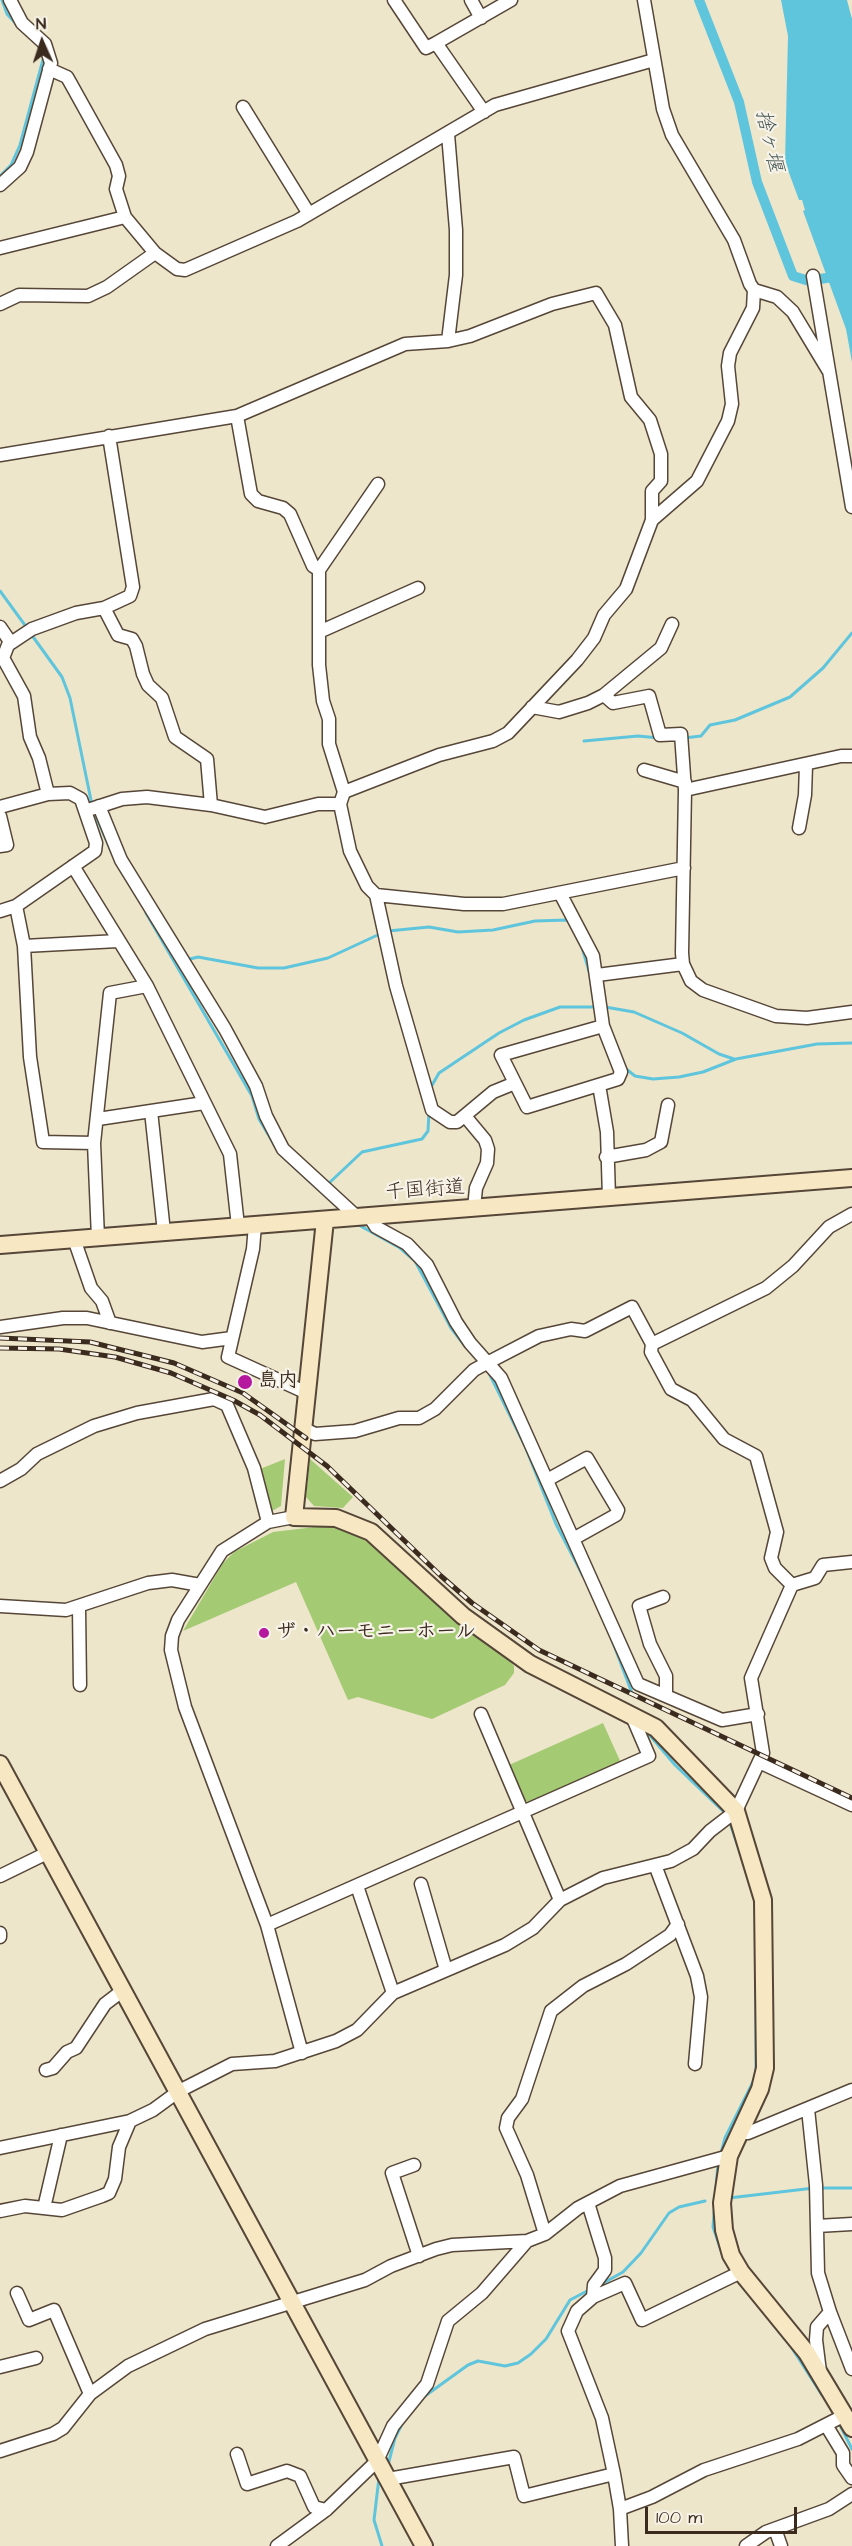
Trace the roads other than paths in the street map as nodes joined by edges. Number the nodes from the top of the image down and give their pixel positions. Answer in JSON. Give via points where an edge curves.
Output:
{"nodes":[{"id":1,"x":10,"y":0,"type":"edge"},
{"id":2,"x":394,"y":0,"type":"edge"},
{"id":3,"x":471,"y":0,"type":"edge"},
{"id":4,"x":511,"y":0,"type":"edge"},
{"id":5,"x":644,"y":0,"type":"edge"},
{"id":6,"x":481,"y":18,"type":"junction"},
{"id":7,"x":436,"y":43,"type":"junction"},
{"id":8,"x":654,"y":60,"type":"junction"},
{"id":9,"x":49,"y":69,"type":"junction"},
{"id":10,"x":243,"y":107,"type":"dead end"},
{"id":11,"x":484,"y":112,"type":"junction"},
{"id":12,"x":448,"y":134,"type":"junction"},
{"id":13,"x":0,"y":185,"type":"edge"},
{"id":14,"x":309,"y":214,"type":"junction"},
{"id":15,"x":125,"y":218,"type":"junction"},
{"id":16,"x":0,"y":248,"type":"edge"},
{"id":17,"x":155,"y":253,"type":"junction"},
{"id":18,"x":813,"y":276,"type":"dead end"},
{"id":19,"x":754,"y":290,"type":"junction"},
{"id":20,"x":0,"y":304,"type":"edge"},
{"id":21,"x":448,"y":341,"type":"junction"},
{"id":22,"x":828,"y":370,"type":"junction"},
{"id":23,"x":237,"y":416,"type":"junction"},
{"id":24,"x":109,"y":436,"type":"junction"},
{"id":25,"x":0,"y":454,"type":"edge"},
{"id":26,"x":378,"y":484,"type":"dead end"},
{"id":27,"x":852,"y":507,"type":"edge"},
{"id":28,"x":652,"y":520,"type":"junction"},
{"id":29,"x":320,"y":570,"type":"junction"},
{"id":30,"x":418,"y":588,"type":"dead end"},
{"id":31,"x":104,"y":608,"type":"junction"},
{"id":32,"x":672,"y":624,"type":"dead end"},
{"id":33,"x":0,"y":627,"type":"edge"},
{"id":34,"x":319,"y":632,"type":"junction"},
{"id":35,"x":11,"y":643,"type":"junction"},
{"id":36,"x":2,"y":659,"type":"edge"},
{"id":37,"x":604,"y":695,"type":"junction"},
{"id":38,"x":532,"y":707,"type":"junction"},
{"id":39,"x":852,"y":756,"type":"edge"},
{"id":40,"x":806,"y":765,"type":"junction"},
{"id":41,"x":644,"y":770,"type":"dead end"},
{"id":42,"x":685,"y":786,"type":"junction"},
{"id":43,"x":48,"y":794,"type":"junction"},
{"id":44,"x":342,"y":798,"type":"junction"},
{"id":45,"x":211,"y":805,"type":"junction"},
{"id":46,"x":0,"y":807,"type":"edge"},
{"id":47,"x":92,"y":809,"type":"junction"},
{"id":48,"x":0,"y":816,"type":"edge"},
{"id":49,"x":799,"y":828,"type":"dead end"},
{"id":50,"x":0,"y":846,"type":"edge"},
{"id":51,"x":74,"y":866,"type":"junction"},
{"id":52,"x":684,"y":868,"type":"junction"},
{"id":53,"x":376,"y":895,"type":"junction"},
{"id":54,"x":561,"y":895,"type":"junction"},
{"id":55,"x":16,"y":906,"type":"junction"},
{"id":56,"x":0,"y":911,"type":"edge"},
{"id":57,"x":118,"y":941,"type":"junction"},
{"id":58,"x":24,"y":946,"type":"junction"},
{"id":59,"x":683,"y":964,"type":"junction"},
{"id":60,"x":597,"y":975,"type":"junction"},
{"id":61,"x":147,"y":986,"type":"junction"},
{"id":62,"x":852,"y":1012,"type":"edge"},
{"id":63,"x":603,"y":1026,"type":"junction"},
{"id":64,"x":515,"y":1083,"type":"junction"},
{"id":65,"x":599,"y":1085,"type":"junction"},
{"id":66,"x":204,"y":1103,"type":"junction"},
{"id":67,"x":668,"y":1105,"type":"dead end"},
{"id":68,"x":151,"y":1112,"type":"junction"},
{"id":69,"x":465,"y":1116,"type":"junction"},
{"id":70,"x":98,"y":1119,"type":"junction"},
{"id":71,"x":94,"y":1143,"type":"junction"},
{"id":72,"x":606,"y":1157,"type":"junction"},
{"id":73,"x":852,"y":1178,"type":"edge"},
{"id":74,"x":609,"y":1198,"type":"junction"},
{"id":75,"x":474,"y":1208,"type":"junction"},
{"id":76,"x":852,"y":1214,"type":"edge"},
{"id":77,"x":356,"y":1217,"type":"junction"},
{"id":78,"x":325,"y":1220,"type":"junction"},
{"id":79,"x":247,"y":1226,"type":"junction"},
{"id":80,"x":164,"y":1232,"type":"junction"},
{"id":81,"x":98,"y":1238,"type":"junction"},
{"id":82,"x":74,"y":1239,"type":"junction"},
{"id":83,"x":0,"y":1245,"type":"edge"},
{"id":84,"x":110,"y":1323,"type":"junction"},
{"id":85,"x":0,"y":1327,"type":"edge"},
{"id":86,"x":232,"y":1338,"type":"junction"},
{"id":87,"x":652,"y":1344,"type":"junction"},
{"id":88,"x":484,"y":1365,"type":"junction"},
{"id":89,"x":308,"y":1393,"type":"junction"},
{"id":90,"x":303,"y":1428,"type":"junction"},
{"id":91,"x":547,"y":1480,"type":"junction"},
{"id":92,"x":0,"y":1481,"type":"edge"},
{"id":93,"x":294,"y":1517,"type":"junction"},
{"id":94,"x":268,"y":1522,"type":"junction"},
{"id":95,"x":573,"y":1539,"type":"junction"},
{"id":96,"x":852,"y":1562,"type":"edge"},
{"id":97,"x":200,"y":1585,"type":"junction"},
{"id":98,"x":792,"y":1585,"type":"junction"},
{"id":99,"x":663,"y":1597,"type":"dead end"},
{"id":100,"x":0,"y":1606,"type":"edge"},
{"id":101,"x":79,"y":1608,"type":"junction"},
{"id":102,"x":80,"y":1685,"type":"dead end"},
{"id":103,"x":666,"y":1696,"type":"junction"},
{"id":104,"x":630,"y":1713,"type":"junction"},
{"id":105,"x":481,"y":1714,"type":"dead end"},
{"id":106,"x":758,"y":1714,"type":"junction"},
{"id":107,"x":759,"y":1762,"type":"junction"},
{"id":108,"x":0,"y":1764,"type":"edge"},
{"id":109,"x":852,"y":1805,"type":"edge"},
{"id":110,"x":735,"y":1812,"type":"junction"},
{"id":111,"x":525,"y":1813,"type":"junction"},
{"id":112,"x":49,"y":1852,"type":"junction"},
{"id":113,"x":655,"y":1865,"type":"junction"},
{"id":114,"x":0,"y":1876,"type":"edge"},
{"id":115,"x":421,"y":1884,"type":"dead end"},
{"id":116,"x":357,"y":1886,"type":"junction"},
{"id":117,"x":561,"y":1900,"type":"junction"},
{"id":118,"x":678,"y":1924,"type":"junction"},
{"id":119,"x":267,"y":1925,"type":"junction"},
{"id":120,"x":446,"y":1970,"type":"junction"},
{"id":121,"x":122,"y":1991,"type":"junction"},
{"id":122,"x":393,"y":1994,"type":"junction"},
{"id":123,"x":302,"y":2054,"type":"junction"},
{"id":124,"x":695,"y":2064,"type":"dead end"},
{"id":125,"x":46,"y":2070,"type":"dead end"},
{"id":126,"x":852,"y":2090,"type":"edge"},
{"id":127,"x":179,"y":2091,"type":"junction"},
{"id":128,"x":808,"y":2109,"type":"junction"},
{"id":129,"x":130,"y":2121,"type":"junction"},
{"id":130,"x":739,"y":2133,"type":"junction"},
{"id":131,"x":61,"y":2135,"type":"junction"},
{"id":132,"x":0,"y":2148,"type":"edge"},
{"id":133,"x":722,"y":2157,"type":"junction"},
{"id":134,"x":414,"y":2165,"type":"dead end"},
{"id":135,"x":588,"y":2203,"type":"junction"},
{"id":136,"x":44,"y":2208,"type":"junction"},
{"id":137,"x":0,"y":2211,"type":"edge"},
{"id":138,"x":852,"y":2224,"type":"edge"},
{"id":139,"x":817,"y":2226,"type":"junction"},
{"id":140,"x":545,"y":2234,"type":"junction"},
{"id":141,"x":528,"y":2241,"type":"junction"},
{"id":142,"x":419,"y":2256,"type":"junction"},
{"id":143,"x":735,"y":2275,"type":"junction"},
{"id":144,"x":593,"y":2291,"type":"junction"},
{"id":145,"x":17,"y":2293,"type":"dead end"},
{"id":146,"x":290,"y":2301,"type":"junction"},
{"id":147,"x":830,"y":2312,"type":"junction"},
{"id":148,"x":36,"y":2358,"type":"dead end"},
{"id":149,"x":0,"y":2367,"type":"edge"},
{"id":150,"x":852,"y":2369,"type":"edge"},
{"id":151,"x":820,"y":2373,"type":"junction"},
{"id":152,"x":90,"y":2394,"type":"junction"},
{"id":153,"x":839,"y":2422,"type":"edge"},
{"id":154,"x":0,"y":2451,"type":"edge"},
{"id":155,"x":237,"y":2454,"type":"dead end"},
{"id":156,"x":377,"y":2461,"type":"junction"},
{"id":157,"x":614,"y":2474,"type":"junction"},
{"id":158,"x":852,"y":2478,"type":"edge"},
{"id":159,"x":388,"y":2479,"type":"junction"},
{"id":160,"x":852,"y":2494,"type":"edge"},
{"id":161,"x":620,"y":2509,"type":"junction"},
{"id":162,"x":326,"y":2510,"type":"junction"},
{"id":163,"x":775,"y":2529,"type":"junction"},
{"id":164,"x":420,"y":2544,"type":"edge"},
{"id":165,"x":277,"y":2546,"type":"edge"},
{"id":166,"x":622,"y":2546,"type":"edge"},
{"id":167,"x":746,"y":2546,"type":"edge"},
{"id":168,"x":781,"y":2546,"type":"edge"}],
"edges":[{"from":1,"to":9,"type":"street","via":[[22,23],[45,44]]},
{"from":2,"to":7,"type":"street","via":[[426,48]]},
{"from":3,"to":6,"type":"street"},
{"from":4,"to":6,"type":"street"},
{"from":5,"to":8,"type":"street"},
{"from":6,"to":7,"type":"street"},
{"from":7,"to":11,"type":"street"},
{"from":8,"to":11,"type":"street","via":[[495,105]]},
{"from":8,"to":19,"type":"street","via":[[666,123],[734,240]]},
{"from":9,"to":13,"type":"street","via":[[27,152],[20,167]]},
{"from":9,"to":15,"type":"street","via":[[67,77],[116,165],[116,189]]},
{"from":10,"to":14,"type":"street"},
{"from":11,"to":12,"type":"street"},
{"from":12,"to":14,"type":"street"},
{"from":12,"to":21,"type":"street","via":[[456,230],[456,275]]},
{"from":14,"to":17,"type":"street","via":[[185,270],[177,269]]},
{"from":15,"to":16,"type":"street"},
{"from":15,"to":17,"type":"street"},
{"from":17,"to":20,"type":"street","via":[[88,296],[19,295]]},
{"from":18,"to":22,"type":"street"},
{"from":19,"to":22,"type":"street","via":[[777,297],[793,312]]},
{"from":19,"to":28,"type":"street","via":[[753,308],[730,353],[732,404],[728,421],[697,481]]},
{"from":21,"to":23,"type":"street","via":[[405,344]]},
{"from":21,"to":28,"type":"street","via":[[552,304],[596,293],[615,325],[631,397],[650,420],[661,454],[661,481],[652,491]]},
{"from":22,"to":27,"type":"street"},
{"from":23,"to":24,"type":"street"},
{"from":23,"to":29,"type":"street","via":[[251,494],[258,501],[290,514],[313,566]]},
{"from":24,"to":25,"type":"street"},
{"from":24,"to":31,"type":"street","via":[[132,587],[130,596]]},
{"from":26,"to":29,"type":"street"},
{"from":28,"to":38,"type":"street","via":[[626,590],[604,615],[594,638],[577,660]]},
{"from":29,"to":34,"type":"street"},
{"from":30,"to":34,"type":"street"},
{"from":31,"to":35,"type":"street","via":[[76,613]]},
{"from":31,"to":45,"type":"street","via":[[118,635],[132,639],[136,646],[143,674],[162,698],[175,737],[207,759]]},
{"from":32,"to":37,"type":"street","via":[[661,648]]},
{"from":33,"to":35,"type":"street"},
{"from":34,"to":44,"type":"street","via":[[323,701]]},
{"from":35,"to":36,"type":"street"},
{"from":36,"to":43,"type":"street","via":[[24,696],[30,737]]},
{"from":37,"to":38,"type":"street","via":[[559,712]]},
{"from":37,"to":42,"type":"street","via":[[613,703],[649,696],[660,735],[681,734]]},
{"from":38,"to":44,"type":"street","via":[[508,733],[493,741],[439,755]]},
{"from":39,"to":40,"type":"street"},
{"from":40,"to":42,"type":"street"},
{"from":40,"to":49,"type":"street"},
{"from":41,"to":42,"type":"street"},
{"from":42,"to":52,"type":"street"},
{"from":43,"to":46,"type":"street"},
{"from":43,"to":47,"type":"street","via":[[78,795]]},
{"from":44,"to":45,"type":"street","via":[[265,817]]},
{"from":44,"to":53,"type":"street","via":[[350,851],[367,886]]},
{"from":45,"to":47,"type":"street","via":[[147,797],[122,799]]},
{"from":47,"to":51,"type":"street","via":[[95,851]]},
{"from":47,"to":77,"type":"street","via":[[225,1029],[284,1149]]},
{"from":48,"to":50,"type":"street","via":[[7,844]]},
{"from":51,"to":55,"type":"street"},
{"from":51,"to":57,"type":"street"},
{"from":52,"to":54,"type":"street"},
{"from":52,"to":59,"type":"street"},
{"from":53,"to":54,"type":"street","via":[[464,904],[503,904]]},
{"from":53,"to":69,"type":"street","via":[[427,1099],[438,1116],[450,1122]]},
{"from":54,"to":60,"type":"street","via":[[593,956]]},
{"from":55,"to":56,"type":"street"},
{"from":55,"to":58,"type":"street"},
{"from":57,"to":58,"type":"street"},
{"from":57,"to":61,"type":"street"},
{"from":58,"to":71,"type":"street","via":[[30,1056],[43,1142]]},
{"from":59,"to":60,"type":"street"},
{"from":59,"to":62,"type":"street","via":[[691,981],[703,990],[776,1016]]},
{"from":60,"to":63,"type":"street"},
{"from":61,"to":66,"type":"street"},
{"from":61,"to":70,"type":"street","via":[[110,993]]},
{"from":63,"to":64,"type":"street","via":[[501,1054]]},
{"from":63,"to":65,"type":"street","via":[[621,1072],[618,1079]]},
{"from":64,"to":65,"type":"street","via":[[527,1107]]},
{"from":64,"to":69,"type":"street","via":[[493,1092]]},
{"from":65,"to":72,"type":"street","via":[[607,1132]]},
{"from":66,"to":68,"type":"street"},
{"from":66,"to":79,"type":"street","via":[[230,1154]]},
{"from":67,"to":72,"type":"street","via":[[661,1142]]},
{"from":68,"to":70,"type":"street"},
{"from":68,"to":80,"type":"street"},
{"from":69,"to":75,"type":"street","via":[[488,1149]]},
{"from":70,"to":71,"type":"street"},
{"from":71,"to":81,"type":"street"},
{"from":72,"to":74,"type":"street"},
{"from":73,"to":74,"type":"street","name":"千国街道"},
{"from":74,"to":75,"type":"street","name":"千国街道"},
{"from":75,"to":77,"type":"street","name":"千国街道"},
{"from":76,"to":87,"type":"street","via":[[829,1227],[766,1288]]},
{"from":77,"to":78,"type":"street","name":"千国街道"},
{"from":77,"to":88,"type":"street","via":[[407,1244],[428,1265],[456,1322]]},
{"from":78,"to":79,"type":"street","name":"千国街道"},
{"from":78,"to":89,"type":"street"},
{"from":79,"to":80,"type":"street","name":"千国街道"},
{"from":79,"to":86,"type":"street","via":[[253,1249]]},
{"from":80,"to":81,"type":"street","name":"千国街道"},
{"from":81,"to":82,"type":"street","name":"千国街道"},
{"from":82,"to":83,"type":"street","name":"千国街道"},
{"from":82,"to":84,"type":"street","via":[[91,1288],[102,1301]]},
{"from":84,"to":85,"type":"street","via":[[63,1318]]},
{"from":84,"to":86,"type":"street","via":[[202,1342]]},
{"from":86,"to":89,"type":"street","via":[[228,1357]]},
{"from":87,"to":88,"type":"street","via":[[632,1306],[585,1331],[571,1329],[539,1336]]},
{"from":87,"to":98,"type":"street","via":[[651,1352],[671,1389],[692,1400],[724,1439],[756,1455],[777,1532],[771,1558]]},
{"from":88,"to":90,"type":"street","via":[[435,1409],[419,1418],[399,1418],[345,1432],[315,1434]]},
{"from":88,"to":91,"type":"street","via":[[501,1378]]},
{"from":89,"to":90,"type":"street"},
{"from":90,"to":93,"type":"street"},
{"from":91,"to":95,"type":"street"},
{"from":91,"to":95,"type":"street","via":[[587,1458],[618,1510],[616,1515]]},
{"from":92,"to":94,"type":"street","via":[[37,1454],[94,1426],[136,1413],[214,1399],[227,1405],[254,1468]]},
{"from":93,"to":94,"type":"street"},
{"from":93,"to":104,"type":"street","via":[[336,1518],[358,1525],[464,1616],[530,1664]]},
{"from":94,"to":97,"type":"street","via":[[222,1551]]},
{"from":95,"to":103,"type":"street","via":[[638,1684]]},
{"from":96,"to":98,"type":"street","via":[[823,1565],[815,1578]]},
{"from":97,"to":101,"type":"street","via":[[172,1580],[148,1583]]},
{"from":97,"to":119,"type":"street","via":[[178,1620],[171,1650],[185,1707]]},
{"from":98,"to":106,"type":"street","via":[[753,1669]]},
{"from":99,"to":103,"type":"street","via":[[639,1606],[650,1644],[666,1676]]},
{"from":100,"to":101,"type":"street"},
{"from":101,"to":102,"type":"street"},
{"from":103,"to":106,"type":"street","via":[[722,1720]]},
{"from":104,"to":110,"type":"street","via":[[656,1728]]},
{"from":104,"to":111,"type":"street","via":[[649,1756]]},
{"from":105,"to":111,"type":"street"},
{"from":106,"to":107,"type":"street","via":[[763,1754]]},
{"from":107,"to":109,"type":"street"},
{"from":107,"to":110,"type":"street"},
{"from":108,"to":112,"type":"street"},
{"from":110,"to":113,"type":"street","via":[[693,1849]]},
{"from":110,"to":130,"type":"street","via":[[760,1888],[764,1929],[765,2068],[760,2089]]},
{"from":111,"to":116,"type":"street"},
{"from":111,"to":117,"type":"street"},
{"from":112,"to":114,"type":"street"},
{"from":112,"to":121,"type":"street"},
{"from":113,"to":117,"type":"street","via":[[603,1878]]},
{"from":113,"to":118,"type":"street"},
{"from":115,"to":120,"type":"street"},
{"from":116,"to":119,"type":"street"},
{"from":116,"to":122,"type":"street"},
{"from":117,"to":120,"type":"street","via":[[533,1928],[505,1946]]},
{"from":118,"to":124,"type":"street","via":[[701,1997]]},
{"from":118,"to":140,"type":"street","via":[[670,1935],[583,1986],[551,2011],[522,2099],[508,2118],[506,2128],[527,2175]]},
{"from":119,"to":123,"type":"street"},
{"from":120,"to":122,"type":"street"},
{"from":121,"to":125,"type":"street","via":[[105,2004],[76,2048]]},
{"from":121,"to":127,"type":"street"},
{"from":122,"to":123,"type":"street","via":[[357,2030]]},
{"from":123,"to":127,"type":"street","via":[[275,2061],[232,2064]]},
{"from":126,"to":128,"type":"street"},
{"from":127,"to":129,"type":"street"},
{"from":127,"to":146,"type":"street"},
{"from":128,"to":130,"type":"street"},
{"from":128,"to":139,"type":"street"},
{"from":129,"to":131,"type":"street"},
{"from":129,"to":136,"type":"street","via":[[118,2146],[115,2179],[109,2193],[62,2210]]},
{"from":130,"to":133,"type":"street"},
{"from":131,"to":132,"type":"street"},
{"from":131,"to":136,"type":"street"},
{"from":133,"to":135,"type":"street","via":[[620,2186]]},
{"from":133,"to":143,"type":"street","via":[[724,2230]]},
{"from":134,"to":142,"type":"street","via":[[392,2173]]},
{"from":135,"to":140,"type":"street"},
{"from":135,"to":144,"type":"street","via":[[605,2258],[604,2270]]},
{"from":136,"to":137,"type":"street","via":[[26,2206]]},
{"from":138,"to":139,"type":"street"},
{"from":139,"to":147,"type":"street","via":[[818,2273]]},
{"from":140,"to":141,"type":"street"},
{"from":141,"to":142,"type":"street","via":[[452,2245]]},
{"from":141,"to":156,"type":"street","via":[[482,2293],[448,2321],[427,2384],[393,2426]]},
{"from":142,"to":146,"type":"street","via":[[365,2280]]},
{"from":143,"to":144,"type":"street","via":[[642,2320],[626,2283]]},
{"from":143,"to":151,"type":"street"},
{"from":144,"to":157,"type":"street","via":[[568,2331],[602,2418]]},
{"from":145,"to":152,"type":"street","via":[[29,2320],[54,2310]]},
{"from":146,"to":152,"type":"street","via":[[180,2340],[128,2366]]},
{"from":146,"to":156,"type":"street"},
{"from":147,"to":150,"type":"street"},
{"from":147,"to":151,"type":"street","via":[[817,2327]]},
{"from":148,"to":149,"type":"street"},
{"from":151,"to":153,"type":"street"},
{"from":152,"to":154,"type":"street","via":[[63,2428]]},
{"from":153,"to":158,"type":"street","via":[[843,2465]]},
{"from":153,"to":161,"type":"street","via":[[704,2470]]},
{"from":155,"to":162,"type":"street","via":[[247,2484],[287,2471],[300,2476],[314,2507]]},
{"from":156,"to":159,"type":"street"},
{"from":156,"to":162,"type":"street"},
{"from":157,"to":159,"type":"street","via":[[524,2496],[514,2457]]},
{"from":157,"to":161,"type":"street"},
{"from":159,"to":164,"type":"street"},
{"from":160,"to":163,"type":"street","via":[[829,2509]]},
{"from":161,"to":166,"type":"street"},
{"from":162,"to":165,"type":"street"},
{"from":163,"to":167,"type":"street"},
{"from":163,"to":168,"type":"street"}]}
